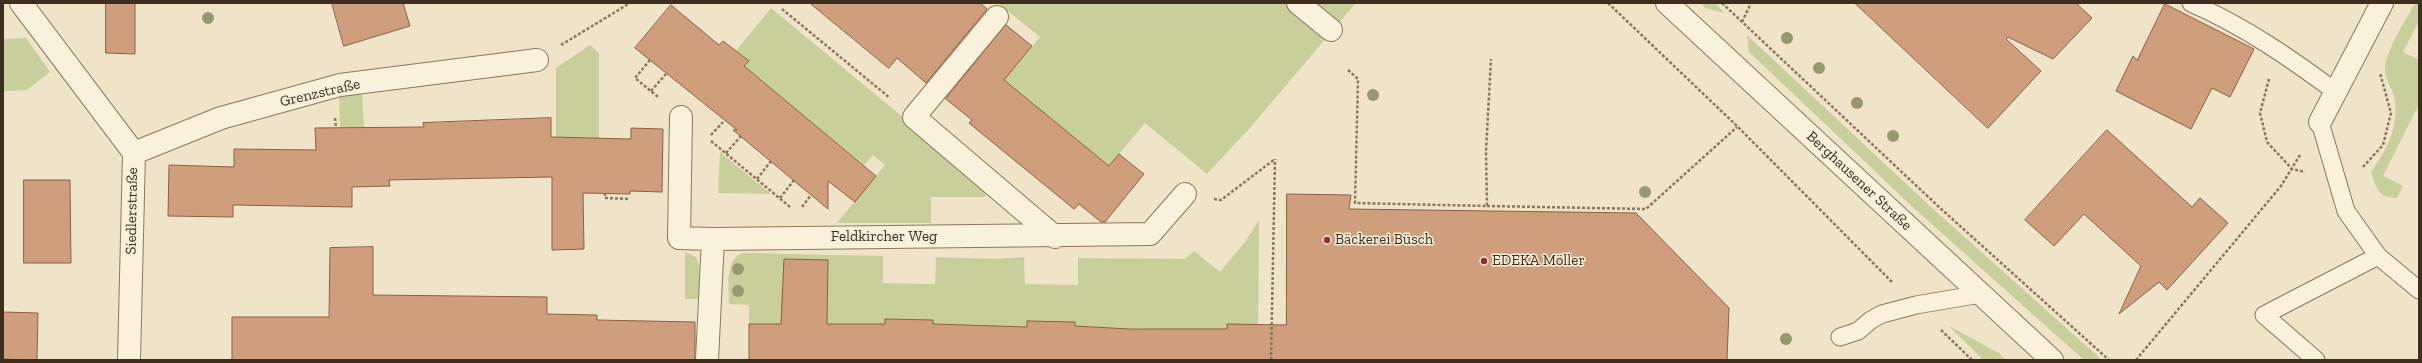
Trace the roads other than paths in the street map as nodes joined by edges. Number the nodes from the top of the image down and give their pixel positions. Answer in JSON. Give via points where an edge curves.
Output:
{"nodes":[{"id":1,"x":21,"y":3,"type":"edge"},
{"id":2,"x":1298,"y":3,"type":"edge"},
{"id":3,"x":1667,"y":3,"type":"edge"},
{"id":4,"x":2192,"y":3,"type":"edge"},
{"id":5,"x":2382,"y":3,"type":"edge"},
{"id":6,"x":997,"y":17,"type":"dead end"},
{"id":7,"x":1331,"y":30,"type":"dead end"},
{"id":8,"x":537,"y":60,"type":"road end"},
{"id":9,"x":2336,"y":92,"type":"junction"},
{"id":10,"x":681,"y":116,"type":"road end"},
{"id":11,"x":2320,"y":122,"type":"joint"},
{"id":12,"x":134,"y":153,"type":"junction"},
{"id":13,"x":1185,"y":194,"type":"road end"},
{"id":14,"x":1055,"y":237,"type":"junction"},
{"id":15,"x":713,"y":239,"type":"junction"},
{"id":16,"x":2378,"y":256,"type":"junction"},
{"id":17,"x":2419,"y":290,"type":"edge"},
{"id":18,"x":1981,"y":294,"type":"junction"},
{"id":19,"x":1840,"y":337,"type":"dead end"},
{"id":20,"x":129,"y":360,"type":"edge"},
{"id":21,"x":707,"y":360,"type":"edge"},
{"id":22,"x":2052,"y":360,"type":"edge"},
{"id":23,"x":2316,"y":360,"type":"edge"}],
"edges":[{"from":1,"to":12,"type":"street","name":"Siedlerstraße"},
{"from":2,"to":7,"type":"street"},
{"from":3,"to":18,"type":"street","name":"Berghausener Straße"},
{"from":4,"to":9,"type":"lane","via":[[2218,14],[2284,53]]},
{"from":5,"to":9,"type":"street"},
{"from":6,"to":14,"type":"street","via":[[914,117]]},
{"from":8,"to":12,"type":"street","name":"Grenzstraße","via":[[340,85],[221,118]]},
{"from":9,"to":11,"type":"street"},
{"from":10,"to":15,"type":"street","name":"Feldkircher Weg","via":[[679,238]]},
{"from":11,"to":16,"type":"lane","via":[[2346,211]]},
{"from":12,"to":20,"type":"street","name":"Siedlerstraße"},
{"from":13,"to":14,"type":"street","name":"Feldkircher Weg","via":[[1150,234]]},
{"from":14,"to":15,"type":"street","name":"Feldkircher Weg"},
{"from":15,"to":21,"type":"street"},
{"from":16,"to":17,"type":"lane"},
{"from":16,"to":23,"type":"lane","via":[[2264,315]]},
{"from":18,"to":19,"type":"lane","via":[[1916,305],[1882,314],[1858,331]]},
{"from":18,"to":22,"type":"street","name":"Berghausener Straße"}]}
